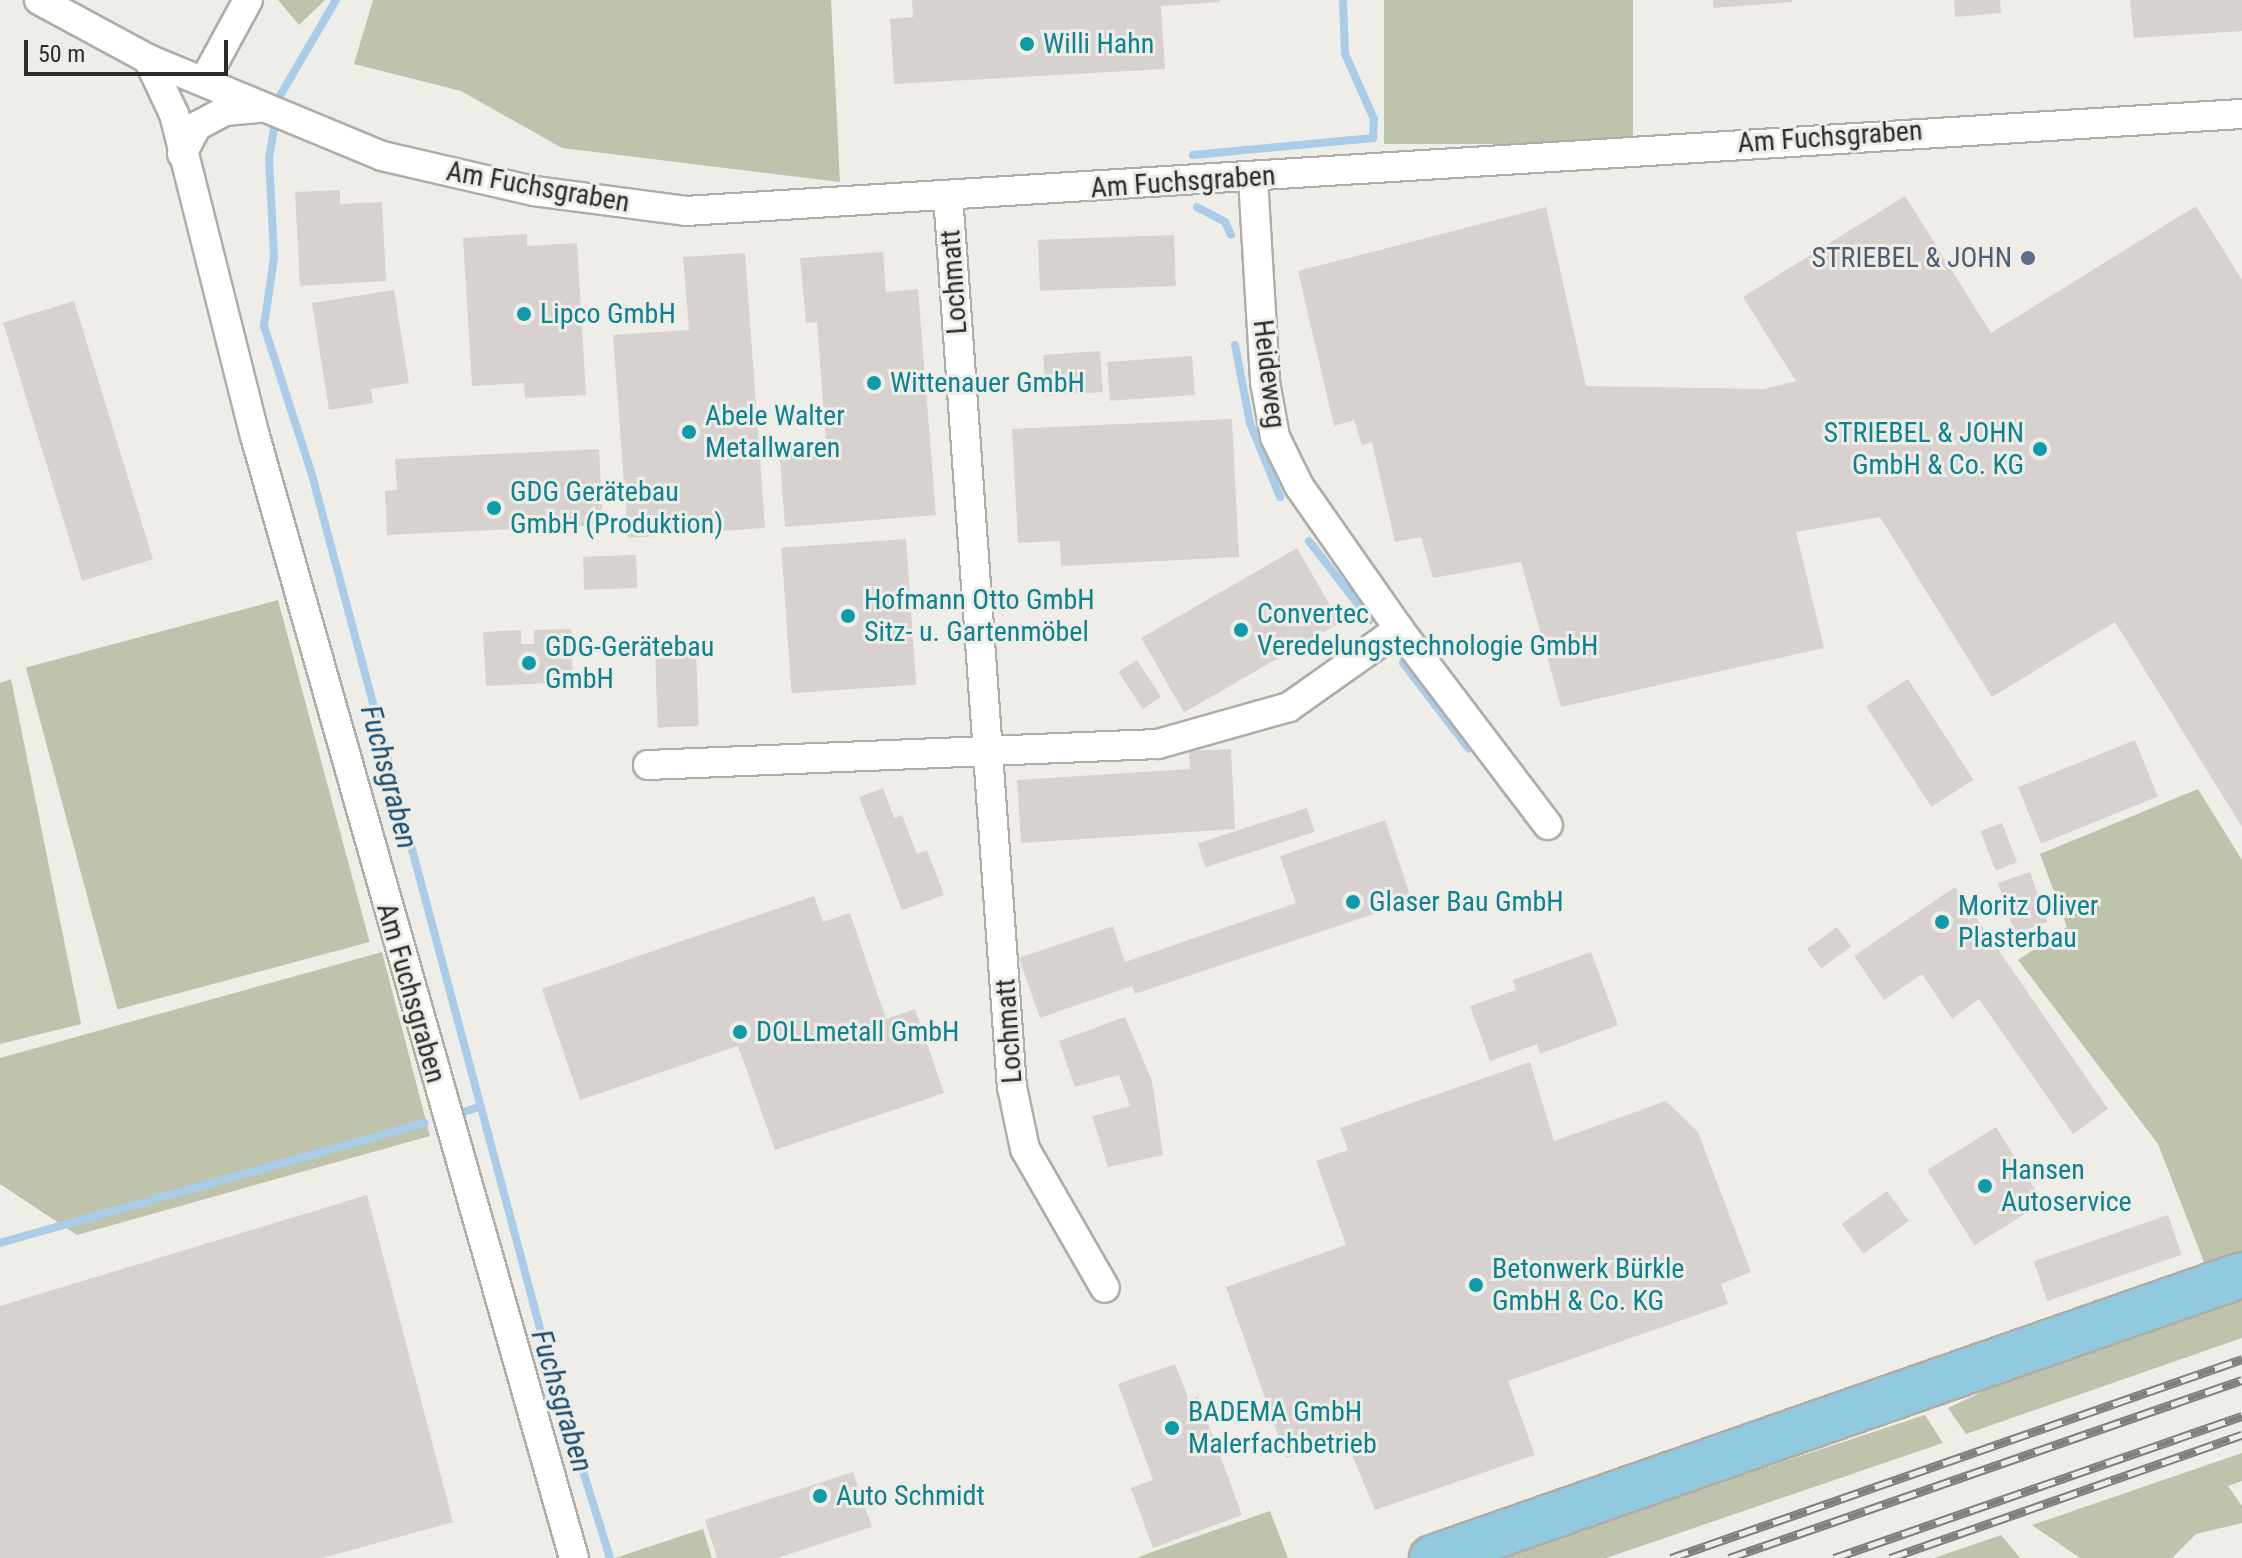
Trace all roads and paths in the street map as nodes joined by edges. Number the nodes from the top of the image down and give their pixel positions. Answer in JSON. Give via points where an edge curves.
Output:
{"nodes":[{"id":1,"x":39,"y":0,"type":"edge"},
{"id":2,"x":248,"y":0,"type":"edge"},
{"id":3,"x":148,"y":59,"type":"junction"},
{"id":4,"x":204,"y":81,"type":"junction"},
{"id":5,"x":258,"y":108,"type":"junction"},
{"id":6,"x":2242,"y":114,"type":"edge"},
{"id":7,"x":182,"y":154,"type":"junction"},
{"id":8,"x":1253,"y":178,"type":"junction"},
{"id":9,"x":948,"y":195,"type":"junction"},
{"id":10,"x":1399,"y":629,"type":"junction"},
{"id":11,"x":990,"y":752,"type":"junction"},
{"id":12,"x":648,"y":765,"type":"dead end"},
{"id":13,"x":1548,"y":825,"type":"dead end"},
{"id":14,"x":2242,"y":1275,"type":"edge"},
{"id":15,"x":1105,"y":1288,"type":"dead end"},
{"id":16,"x":574,"y":1558,"type":"edge"},
{"id":17,"x":1432,"y":1558,"type":"edge"}],
"edges":[{"from":1,"to":3,"type":"street","name":"Am Fuchsgraben"},
{"from":2,"to":4,"type":"street"},
{"from":3,"to":4,"type":"street","name":"Am Fuchsgraben"},
{"from":3,"to":7,"type":"street","name":"Am Fuchsgraben","via":[[174,114]]},
{"from":4,"to":5,"type":"street","name":"Am Fuchsgraben"},
{"from":5,"to":7,"type":"street","via":[[225,111],[197,126]]},
{"from":5,"to":9,"type":"street","name":"Am Fuchsgraben","via":[[382,156],[534,191],[686,211]]},
{"from":6,"to":8,"type":"street","name":"Am Fuchsgraben","via":[[2049,122]]},
{"from":7,"to":16,"type":"street","name":"Am Fuchsgraben","via":[[434,1078]]},
{"from":8,"to":9,"type":"street","name":"Am Fuchsgraben"},
{"from":8,"to":10,"type":"street","name":"Heideweg","via":[[1265,382],[1275,437],[1299,486]]},
{"from":9,"to":11,"type":"street","name":"Lochmatt"},
{"from":10,"to":11,"type":"street","via":[[1289,707],[1233,727],[1158,744]]},
{"from":10,"to":13,"type":"street","name":"Heideweg"},
{"from":11,"to":12,"type":"street"},
{"from":11,"to":15,"type":"street","name":"Lochmatt","via":[[1012,1087],[1025,1149]]},
{"from":14,"to":17,"type":"main road"}]}
